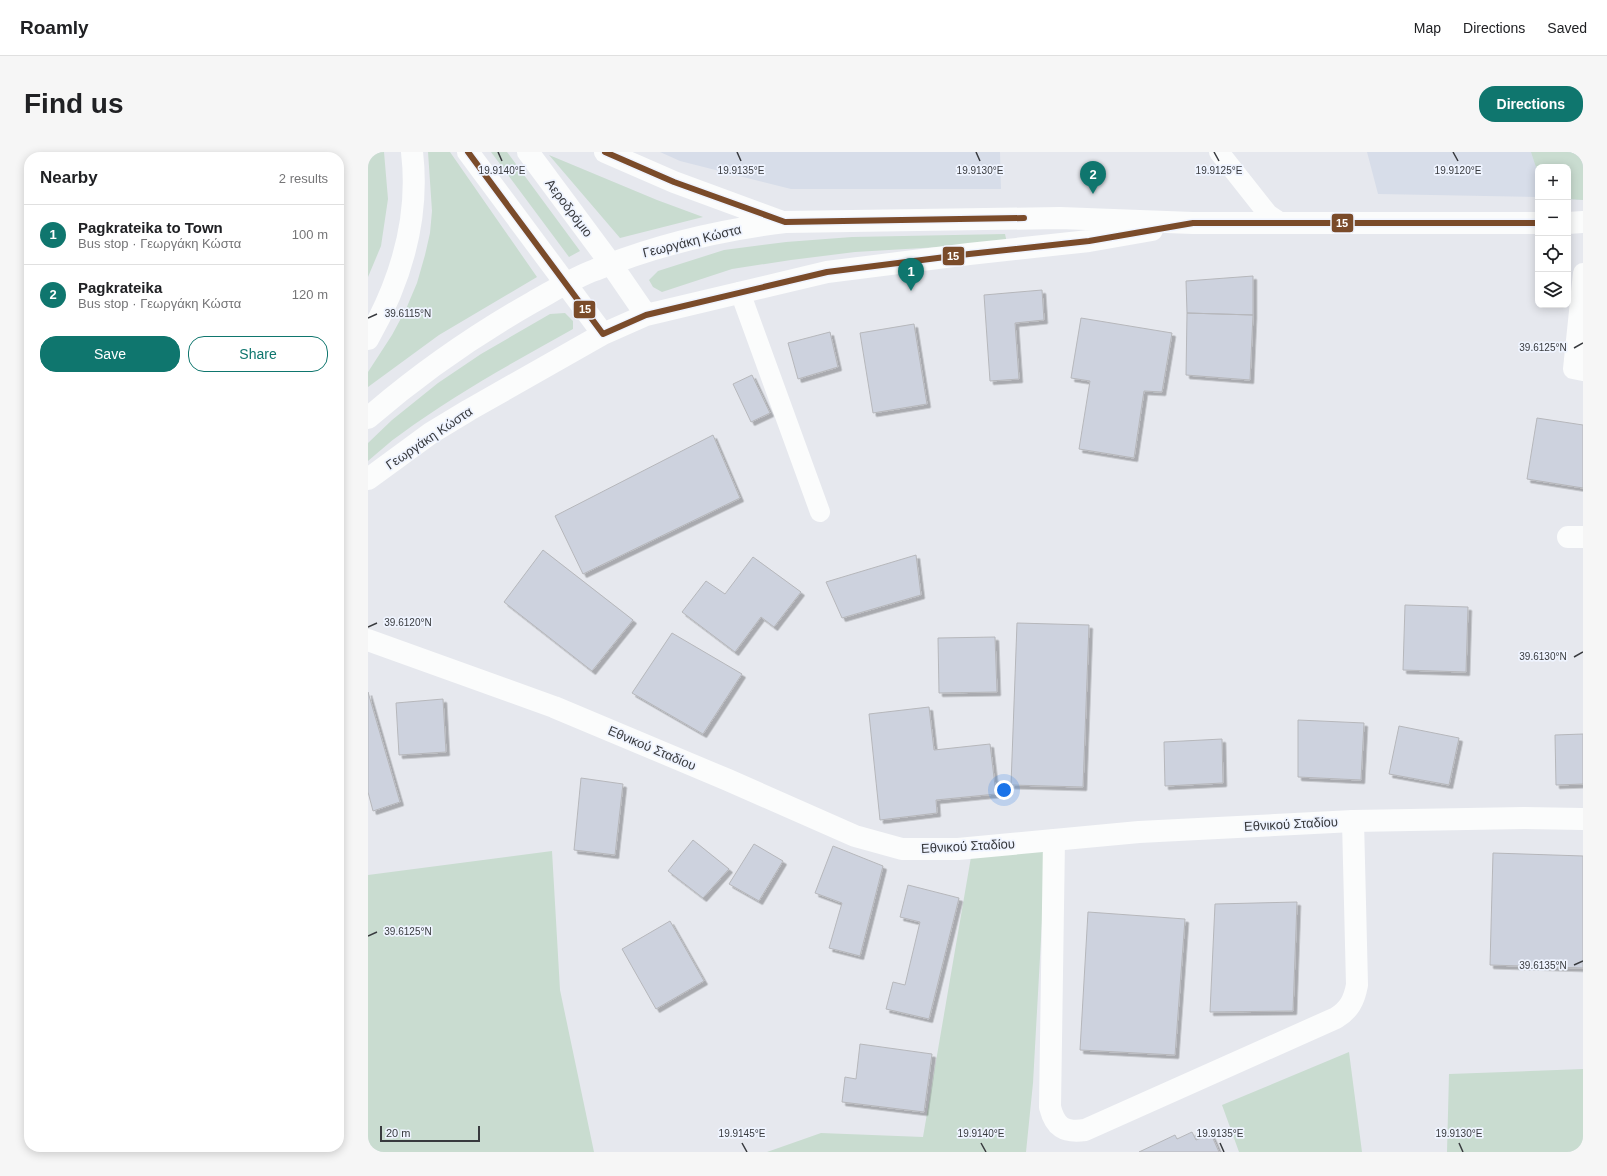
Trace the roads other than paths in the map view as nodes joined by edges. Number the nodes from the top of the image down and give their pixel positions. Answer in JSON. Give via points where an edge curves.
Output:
{"nodes":[{"id":1,"x":412,"y":152,"type":"edge"},
{"id":2,"x":468,"y":152,"type":"edge"},
{"id":3,"x":528,"y":152,"type":"edge"},
{"id":4,"x":605,"y":152,"type":"edge"},
{"id":5,"x":1219,"y":152,"type":"edge"},
{"id":6,"x":785,"y":222,"type":"junction"},
{"id":7,"x":1280,"y":222,"type":"junction"},
{"id":8,"x":1583,"y":222,"type":"edge"},
{"id":9,"x":1193,"y":223,"type":"junction"},
{"id":10,"x":1535,"y":223,"type":"edge"},
{"id":11,"x":1571,"y":223,"type":"edge"},
{"id":12,"x":611,"y":264,"type":"junction"},
{"id":13,"x":1583,"y":273,"type":"edge"},
{"id":14,"x":566,"y":284,"type":"junction"},
{"id":15,"x":740,"y":292,"type":"junction"},
{"id":16,"x":646,"y":315,"type":"junction"},
{"id":17,"x":603,"y":334,"type":"junction"},
{"id":18,"x":368,"y":339,"type":"edge"},
{"id":19,"x":1583,"y":371,"type":"edge"},
{"id":20,"x":368,"y":418,"type":"edge"},
{"id":21,"x":368,"y":479,"type":"edge"},
{"id":22,"x":820,"y":512,"type":"dead end"},
{"id":23,"x":368,"y":640,"type":"edge"},
{"id":24,"x":1583,"y":819,"type":"edge"},
{"id":25,"x":1353,"y":820,"type":"junction"},
{"id":26,"x":1054,"y":840,"type":"junction"}],
"edges":[{"from":1,"to":18,"type":"main road","via":[[414,194],[409,237],[394,286]]},
{"from":2,"to":14,"type":"main road"},
{"from":3,"to":12,"type":"main road","name":"Αεροδρόμιο"},
{"from":4,"to":6,"type":"main road","via":[[674,182]]},
{"from":5,"to":7,"type":"lane","via":[[1268,214]]},
{"from":6,"to":9,"type":"main road","name":"Γεωργάκη Κώστα","via":[[1060,218]]},
{"from":6,"to":12,"type":"main road","name":"Γεωργάκη Κώστα","via":[[695,237]]},
{"from":7,"to":9,"type":"main road"},
{"from":7,"to":10,"type":"main road"},
{"from":8,"to":11,"type":"main road"},
{"from":9,"to":15,"type":"main road","name":"Γεωργάκη Κώστα","via":[[1089,241],[828,272]]},
{"from":12,"to":14,"type":"main road","name":"Γεωργάκη Κώστα"},
{"from":12,"to":16,"type":"main road","name":"Αεροδρόμιο"},
{"from":13,"to":19,"type":"lane","via":[[1573,369]]},
{"from":14,"to":17,"type":"main road"},
{"from":14,"to":20,"type":"main road","name":"Γεωργάκη Κώστα","via":[[464,343],[404,387]]},
{"from":15,"to":16,"type":"main road","name":"Γεωργάκη Κώστα"},
{"from":15,"to":22,"type":"lane"},
{"from":16,"to":17,"type":"main road","name":"Γεωργάκη Κώστα"},
{"from":17,"to":21,"type":"main road","name":"Γεωργάκη Κώστα","via":[[462,414]]},
{"from":23,"to":26,"type":"main road","name":"Εθνικού Σταδίου","via":[[554,707],[855,836],[877,843],[902,849],[939,850]]},
{"from":24,"to":25,"type":"main road","name":"Εθνικού Σταδίου"},
{"from":25,"to":26,"type":"main road","name":"Εθνικού Σταδίου","via":[[1139,832]]},
{"from":25,"to":26,"type":"main road","via":[[1357,985],[1355,996],[1345,1012],[1085,1130],[1073,1132],[1061,1128],[1053,1118],[1050,1107]]}]}
